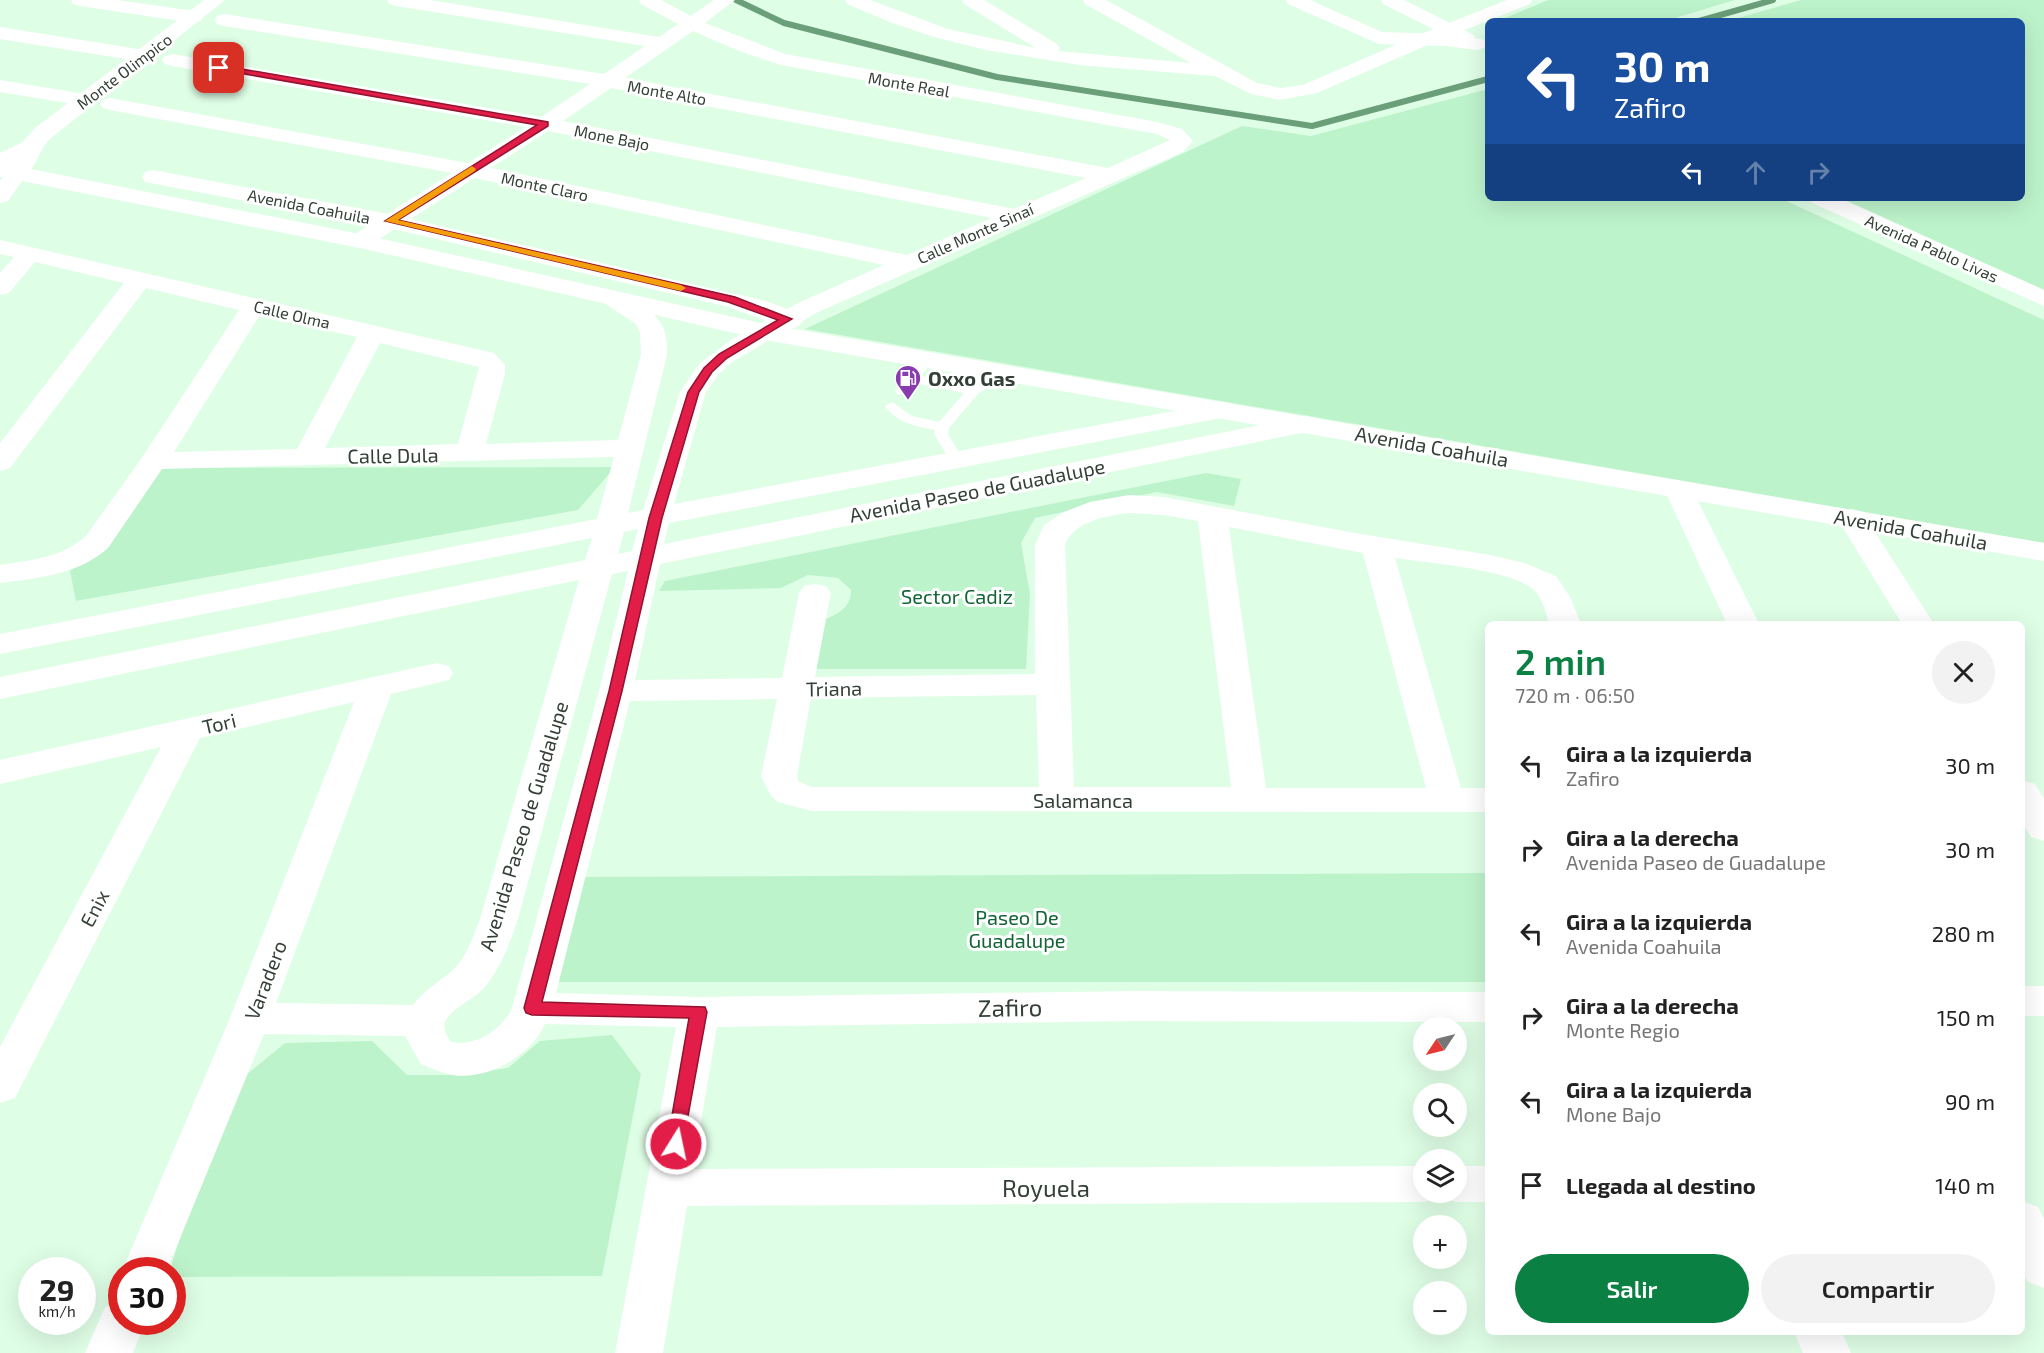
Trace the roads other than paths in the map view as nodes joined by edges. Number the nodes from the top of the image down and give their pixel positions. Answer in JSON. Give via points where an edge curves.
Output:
{"nodes":[{"id":1,"x":80,"y":0,"type":"edge"},
{"id":2,"x":216,"y":0,"type":"edge"},
{"id":3,"x":396,"y":0,"type":"edge"},
{"id":4,"x":648,"y":0,"type":"edge"},
{"id":5,"x":854,"y":0,"type":"edge"},
{"id":6,"x":971,"y":0,"type":"edge"},
{"id":7,"x":1092,"y":0,"type":"edge"},
{"id":8,"x":1295,"y":0,"type":"edge"},
{"id":9,"x":1523,"y":0,"type":"edge"},
{"id":10,"x":1392,"y":1,"type":"edge"},
{"id":11,"x":720,"y":4,"type":"edge"},
{"id":12,"x":1330,"y":16,"type":"junction"},
{"id":13,"x":195,"y":17,"type":"junction"},
{"id":14,"x":224,"y":20,"type":"dead end"},
{"id":15,"x":689,"y":23,"type":"junction"},
{"id":16,"x":1452,"y":29,"type":"junction"},
{"id":17,"x":0,"y":33,"type":"edge"},
{"id":18,"x":1423,"y":40,"type":"junction"},
{"id":19,"x":660,"y":43,"type":"junction"},
{"id":20,"x":1483,"y":47,"type":"edge"},
{"id":21,"x":144,"y":56,"type":"junction"},
{"id":22,"x":1067,"y":58,"type":"junction"},
{"id":23,"x":172,"y":60,"type":"dead end"},
{"id":24,"x":1218,"y":70,"type":"junction"},
{"id":25,"x":607,"y":81,"type":"junction"},
{"id":26,"x":0,"y":86,"type":"edge"},
{"id":27,"x":85,"y":100,"type":"junction"},
{"id":28,"x":110,"y":104,"type":"dead end"},
{"id":29,"x":545,"y":124,"type":"junction"},
{"id":30,"x":1180,"y":137,"type":"joint"},
{"id":31,"x":13,"y":160,"type":"edge"},
{"id":32,"x":470,"y":170,"type":"junction"},
{"id":33,"x":1108,"y":174,"type":"junction"},
{"id":34,"x":0,"y":196,"type":"edge"},
{"id":35,"x":1827,"y":201,"type":"edge"},
{"id":36,"x":1015,"y":216,"type":"junction"},
{"id":37,"x":389,"y":221,"type":"junction"},
{"id":38,"x":360,"y":241,"type":"junction"},
{"id":39,"x":0,"y":247,"type":"edge"},
{"id":40,"x":29,"y":255,"type":"junction"},
{"id":41,"x":908,"y":262,"type":"junction"},
{"id":42,"x":139,"y":280,"type":"junction"},
{"id":43,"x":0,"y":288,"type":"edge"},
{"id":44,"x":613,"y":297,"type":"junction"},
{"id":45,"x":2044,"y":299,"type":"edge"},
{"id":46,"x":254,"y":305,"type":"junction"},
{"id":47,"x":776,"y":326,"type":"junction"},
{"id":48,"x":372,"y":334,"type":"junction"},
{"id":49,"x":919,"y":368,"type":"junction"},
{"id":50,"x":1004,"y":371,"type":"junction"},
{"id":51,"x":902,"y":391,"type":"dead end"},
{"id":52,"x":973,"y":391,"type":"junction"},
{"id":53,"x":892,"y":406,"type":"dead end"},
{"id":54,"x":1222,"y":410,"type":"junction"},
{"id":55,"x":1306,"y":424,"type":"junction"},
{"id":56,"x":942,"y":427,"type":"junction"},
{"id":57,"x":632,"y":448,"type":"junction"},
{"id":58,"x":469,"y":453,"type":"junction"},
{"id":59,"x":306,"y":458,"type":"junction"},
{"id":60,"x":956,"y":459,"type":"junction"},
{"id":61,"x":154,"y":461,"type":"junction"},
{"id":62,"x":0,"y":462,"type":"edge"},
{"id":63,"x":1678,"y":489,"type":"junction"},
{"id":64,"x":1212,"y":514,"type":"junction"},
{"id":65,"x":656,"y":518,"type":"junction"},
{"id":66,"x":1852,"y":518,"type":"junction"},
{"id":67,"x":610,"y":527,"type":"junction"},
{"id":68,"x":1376,"y":546,"type":"junction"},
{"id":69,"x":2043,"y":554,"type":"edge"},
{"id":70,"x":647,"y":556,"type":"junction"},
{"id":71,"x":599,"y":567,"type":"junction"},
{"id":72,"x":0,"y":574,"type":"edge"},
{"id":73,"x":815,"y":593,"type":"dead end"},
{"id":74,"x":1564,"y":621,"type":"edge"},
{"id":75,"x":1742,"y":621,"type":"edge"},
{"id":76,"x":1916,"y":621,"type":"edge"},
{"id":77,"x":0,"y":644,"type":"edge"},
{"id":78,"x":437,"y":673,"type":"dead end"},
{"id":79,"x":1052,"y":684,"type":"junction"},
{"id":80,"x":378,"y":687,"type":"junction"},
{"id":81,"x":0,"y":688,"type":"edge"},
{"id":82,"x":795,"y":689,"type":"junction"},
{"id":83,"x":616,"y":691,"type":"junction"},
{"id":84,"x":187,"y":730,"type":"junction"},
{"id":85,"x":0,"y":772,"type":"edge"},
{"id":86,"x":2025,"y":797,"type":"edge"},
{"id":87,"x":1058,"y":800,"type":"junction"},
{"id":88,"x":1250,"y":800,"type":"junction"},
{"id":89,"x":1447,"y":800,"type":"junction"},
{"id":90,"x":1485,"y":800,"type":"edge"},
{"id":91,"x":2044,"y":828,"type":"edge"},
{"id":92,"x":2025,"y":1001,"type":"edge"},
{"id":93,"x":2044,"y":1001,"type":"edge"},
{"id":94,"x":1485,"y":1007,"type":"edge"},
{"id":95,"x":532,"y":1008,"type":"junction"},
{"id":96,"x":699,"y":1012,"type":"junction"},
{"id":97,"x":250,"y":1018,"type":"junction"},
{"id":98,"x":424,"y":1021,"type":"junction"},
{"id":99,"x":0,"y":1086,"type":"edge"},
{"id":100,"x":1467,"y":1184,"type":"edge"},
{"id":101,"x":1485,"y":1184,"type":"edge"},
{"id":102,"x":1413,"y":1185,"type":"edge"},
{"id":103,"x":669,"y":1188,"type":"junction"},
{"id":104,"x":2025,"y":1227,"type":"edge"},
{"id":105,"x":149,"y":1257,"type":"edge"},
{"id":106,"x":2044,"y":1268,"type":"edge"},
{"id":107,"x":117,"y":1335,"type":"edge"},
{"id":108,"x":1819,"y":1335,"type":"edge"},
{"id":109,"x":109,"y":1353,"type":"edge"},
{"id":110,"x":639,"y":1353,"type":"edge"},
{"id":111,"x":1827,"y":1353,"type":"edge"}],
"edges":[{"from":1,"to":13,"type":"street"},
{"from":2,"to":13,"type":"street","name":"Monte Olimpico"},
{"from":3,"to":19,"type":"street"},
{"from":4,"to":15,"type":"street","name":"Monte Real"},
{"from":5,"to":22,"type":"street","via":[[932,30]]},
{"from":6,"to":22,"type":"street"},
{"from":7,"to":24,"type":"street"},
{"from":8,"to":12,"type":"street"},
{"from":9,"to":16,"type":"street"},
{"from":10,"to":12,"type":"street","via":[[1411,17],[1406,24],[1372,27]]},
{"from":10,"to":16,"type":"street"},
{"from":11,"to":15,"type":"street"},
{"from":12,"to":18,"type":"street","via":[[1379,38]]},
{"from":13,"to":21,"type":"street","name":"Monte Olimpico"},
{"from":14,"to":25,"type":"street","name":"Monte Alto"},
{"from":15,"to":19,"type":"street"},
{"from":15,"to":30,"type":"street","name":"Monte Real","via":[[732,43],[815,67],[1157,128]]},
{"from":16,"to":18,"type":"street"},
{"from":16,"to":20,"type":"street"},
{"from":17,"to":21,"type":"street"},
{"from":18,"to":20,"type":"street"},
{"from":18,"to":24,"type":"street","via":[[1293,94],[1258,91]]},
{"from":19,"to":25,"type":"street"},
{"from":21,"to":27,"type":"street","name":"Monte Olimpico"},
{"from":22,"to":24,"type":"street"},
{"from":23,"to":29,"type":"street","name":"Mone Bajo"},
{"from":25,"to":29,"type":"street"},
{"from":25,"to":33,"type":"street","name":"Monte Alto"},
{"from":26,"to":27,"type":"street"},
{"from":27,"to":31,"type":"street","name":"Monte Olimpico"},
{"from":28,"to":32,"type":"street","name":"Monte Claro"},
{"from":29,"to":32,"type":"street"},
{"from":29,"to":36,"type":"street","name":"Mone Bajo"},
{"from":30,"to":33,"type":"street","name":"Calle Monte Sinaí","via":[[1182,141],[1175,147]]},
{"from":31,"to":34,"type":"street","name":"Monte Olimpico"},
{"from":31,"to":37,"type":"street","name":"Avenida Coahuila","via":[[117,171]]},
{"from":31,"to":38,"type":"street","name":"Avenida Coahuila"},
{"from":32,"to":37,"type":"street"},
{"from":32,"to":41,"type":"street","name":"Monte Claro"},
{"from":33,"to":36,"type":"street","name":"Calle Monte Sinaí"},
{"from":35,"to":45,"type":"street","name":"Avenida Pablo Livas"},
{"from":36,"to":41,"type":"street","name":"Calle Monte Sinaí"},
{"from":37,"to":38,"type":"street"},
{"from":37,"to":47,"type":"street","name":"Avenida Coahuila","via":[[731,300]]},
{"from":38,"to":44,"type":"street","name":"Avenida Coahuila"},
{"from":39,"to":40,"type":"street","name":"Calle Olma"},
{"from":40,"to":42,"type":"street","name":"Calle Olma"},
{"from":40,"to":43,"type":"street"},
{"from":41,"to":47,"type":"street","name":"Calle Monte Sinaí"},
{"from":42,"to":46,"type":"street","name":"Calle Olma"},
{"from":42,"to":62,"type":"street"},
{"from":44,"to":47,"type":"street","name":"Avenida Coahuila"},
{"from":44,"to":57,"type":"street","name":"Avenida Paseo de Guadalupe","via":[[648,321],[655,336]]},
{"from":46,"to":48,"type":"street","name":"Calle Olma"},
{"from":46,"to":61,"type":"street"},
{"from":47,"to":49,"type":"street","name":"Avenida Coahuila"},
{"from":47,"to":65,"type":"street","via":[[723,356],[693,392]]},
{"from":48,"to":58,"type":"street","name":"Calle Olma","via":[[472,355],[492,365]]},
{"from":48,"to":59,"type":"street"},
{"from":49,"to":50,"type":"street","name":"Avenida Coahuila"},
{"from":49,"to":51,"type":"lane"},
{"from":49,"to":52,"type":"lane"},
{"from":50,"to":52,"type":"lane"},
{"from":50,"to":54,"type":"street","name":"Avenida Coahuila"},
{"from":52,"to":56,"type":"lane"},
{"from":53,"to":56,"type":"lane","via":[[895,412],[913,421]]},
{"from":54,"to":55,"type":"street","name":"Avenida Coahuila"},
{"from":54,"to":60,"type":"street","name":"Avenida Paseo de Guadalupe"},
{"from":55,"to":63,"type":"street","name":"Avenida Coahuila"},
{"from":55,"to":70,"type":"street","name":"Avenida Paseo de Guadalupe"},
{"from":56,"to":60,"type":"lane","via":[[941,434]]},
{"from":57,"to":58,"type":"street","name":"Calle Dula"},
{"from":57,"to":67,"type":"street","name":"Avenida Paseo de Guadalupe"},
{"from":58,"to":59,"type":"street","name":"Calle Dula"},
{"from":59,"to":61,"type":"street","name":"Calle Dula"},
{"from":60,"to":65,"type":"street","name":"Avenida Paseo de Guadalupe"},
{"from":61,"to":72,"type":"street","via":[[87,553],[57,565]]},
{"from":63,"to":66,"type":"street","name":"Avenida Coahuila"},
{"from":63,"to":75,"type":"street"},
{"from":64,"to":68,"type":"street"},
{"from":64,"to":79,"type":"street","via":[[1129,504],[1100,508],[1055,531],[1050,545]]},
{"from":64,"to":88,"type":"street"},
{"from":65,"to":67,"type":"street","name":"Avenida Paseo de Guadalupe"},
{"from":65,"to":70,"type":"street"},
{"from":66,"to":69,"type":"street","name":"Avenida Coahuila"},
{"from":66,"to":76,"type":"street"},
{"from":67,"to":71,"type":"street","name":"Avenida Paseo de Guadalupe"},
{"from":67,"to":77,"type":"street","name":"Avenida Paseo de Guadalupe"},
{"from":68,"to":74,"type":"street","via":[[1504,567],[1530,575],[1544,583],[1555,597]]},
{"from":68,"to":89,"type":"street"},
{"from":70,"to":71,"type":"street","name":"Avenida Paseo de Guadalupe"},
{"from":70,"to":83,"type":"street"},
{"from":71,"to":81,"type":"street","name":"Avenida Paseo de Guadalupe"},
{"from":71,"to":98,"type":"street","name":"Avenida Paseo de Guadalupe","via":[[499,919],[484,959],[467,980],[436,1004]]},
{"from":73,"to":82,"type":"street"},
{"from":78,"to":80,"type":"street","name":"Tori"},
{"from":79,"to":82,"type":"street","name":"Triana"},
{"from":79,"to":87,"type":"street"},
{"from":80,"to":84,"type":"street","name":"Tori"},
{"from":80,"to":97,"type":"street","name":"Varadero"},
{"from":82,"to":83,"type":"street","name":"Triana"},
{"from":82,"to":87,"type":"street","name":"Salamanca","via":[[779,776],[782,787],[794,796]]},
{"from":83,"to":95,"type":"street"},
{"from":84,"to":85,"type":"street","name":"Tori"},
{"from":84,"to":99,"type":"street","name":"Enix"},
{"from":86,"to":91,"type":"street"},
{"from":87,"to":88,"type":"street","name":"Salamanca"},
{"from":88,"to":89,"type":"street","name":"Salamanca"},
{"from":89,"to":90,"type":"street","name":"Salamanca"},
{"from":92,"to":93,"type":"street"},
{"from":94,"to":96,"type":"street","name":"Zafiro","via":[[1135,1006]]},
{"from":95,"to":96,"type":"street","name":"Zafiro"},
{"from":95,"to":98,"type":"street","via":[[523,1028],[503,1046],[478,1057],[454,1059],[436,1053],[424,1038]]},
{"from":96,"to":103,"type":"street"},
{"from":97,"to":98,"type":"street"},
{"from":97,"to":105,"type":"street","name":"Varadero"},
{"from":100,"to":101,"type":"street"},
{"from":102,"to":103,"type":"street","name":"Royuela"},
{"from":103,"to":110,"type":"street"},
{"from":104,"to":106,"type":"street"},
{"from":107,"to":109,"type":"street"},
{"from":108,"to":111,"type":"street"}]}
